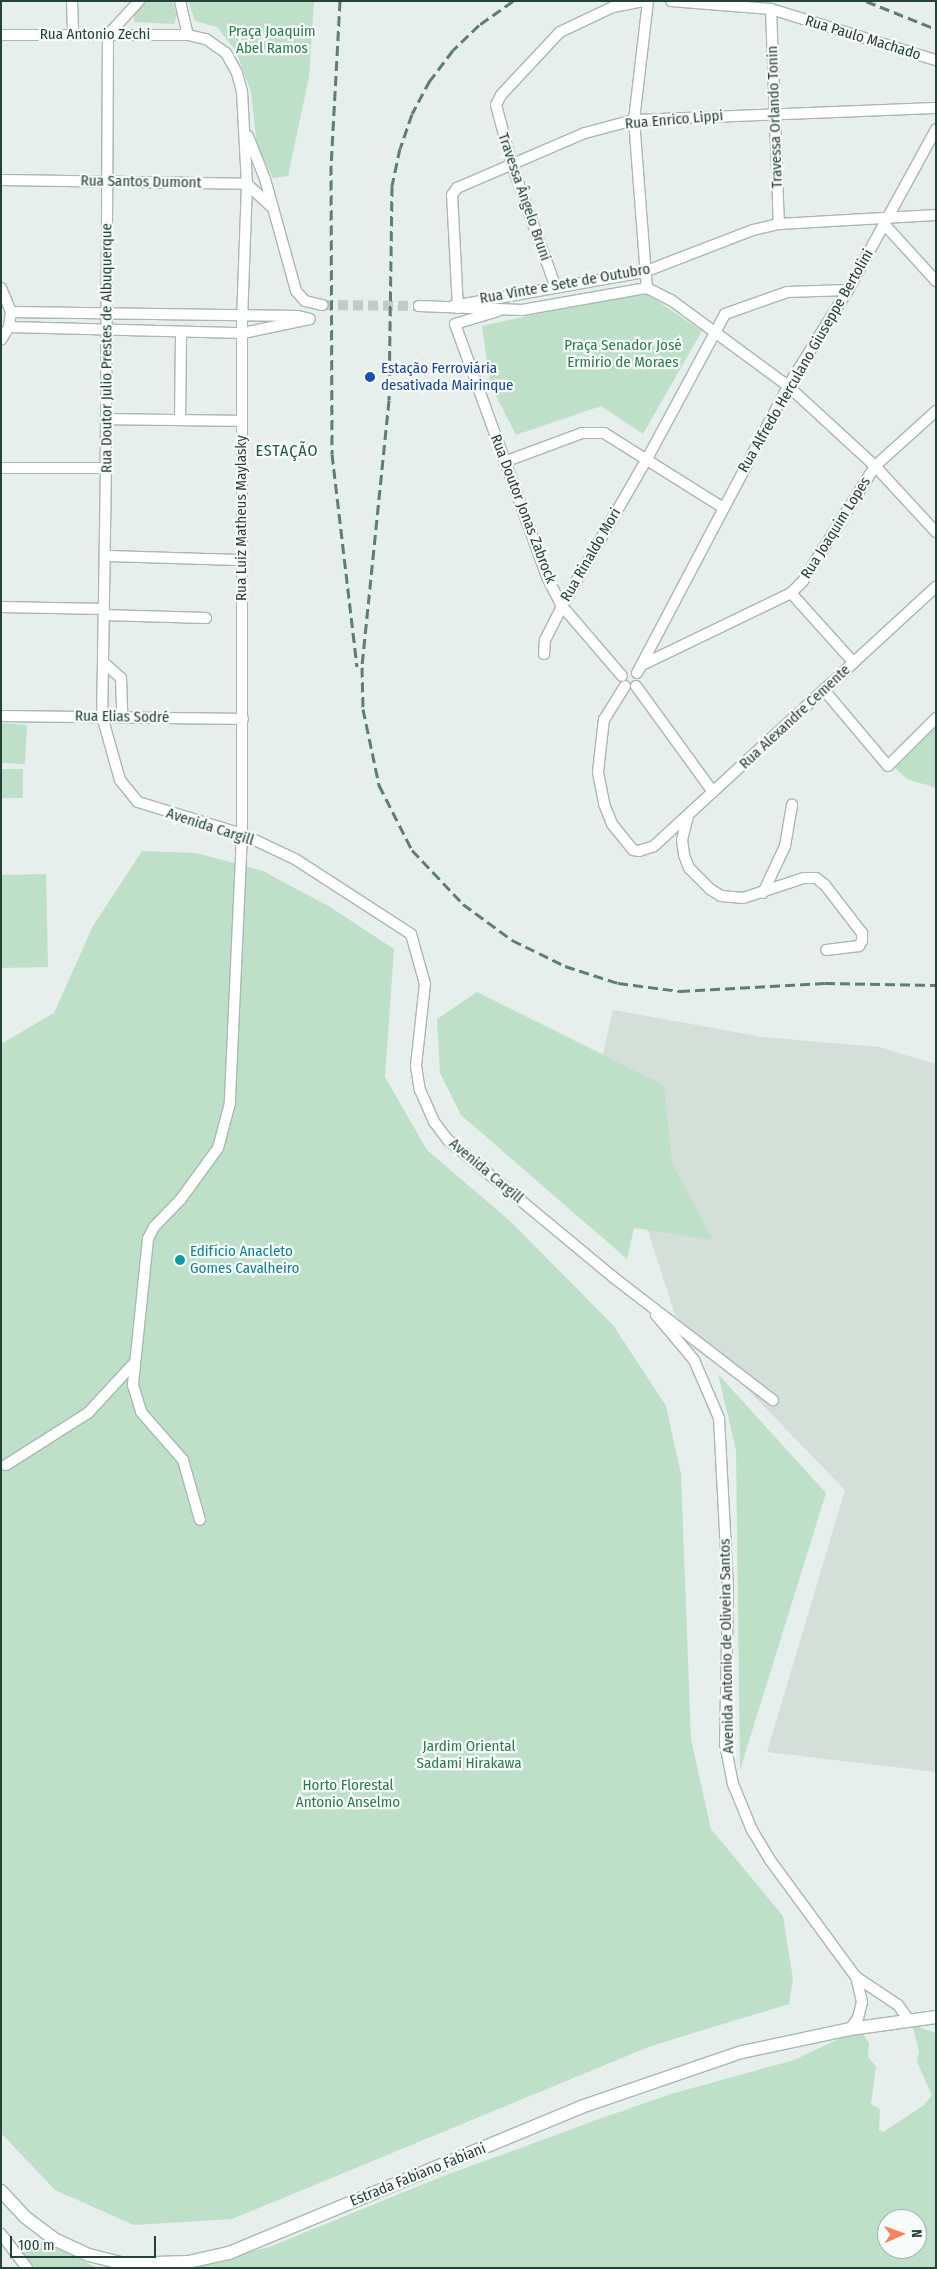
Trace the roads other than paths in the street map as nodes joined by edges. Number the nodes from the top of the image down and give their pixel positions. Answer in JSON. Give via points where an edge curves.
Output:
{"nodes":[{"id":1,"x":72,"y":1,"type":"edge"},
{"id":2,"x":140,"y":1,"type":"edge"},
{"id":3,"x":180,"y":1,"type":"edge"},
{"id":4,"x":643,"y":1,"type":"edge"},
{"id":5,"x":648,"y":1,"type":"edge"},
{"id":6,"x":671,"y":1,"type":"edge"},
{"id":7,"x":771,"y":9,"type":"junction"},
{"id":8,"x":188,"y":34,"type":"junction"},
{"id":9,"x":1,"y":35,"type":"edge"},
{"id":10,"x":73,"y":35,"type":"junction"},
{"id":11,"x":108,"y":35,"type":"junction"},
{"id":12,"x":936,"y":60,"type":"edge"},
{"id":13,"x":936,"y":108,"type":"edge"},
{"id":14,"x":776,"y":113,"type":"junction"},
{"id":15,"x":634,"y":120,"type":"junction"},
{"id":16,"x":936,"y":129,"type":"edge"},
{"id":17,"x":246,"y":133,"type":"junction"},
{"id":18,"x":512,"y":165,"type":"junction"},
{"id":19,"x":1,"y":180,"type":"edge"},
{"id":20,"x":108,"y":181,"type":"junction"},
{"id":21,"x":246,"y":184,"type":"junction"},
{"id":22,"x":271,"y":206,"type":"junction"},
{"id":23,"x":936,"y":215,"type":"edge"},
{"id":24,"x":888,"y":221,"type":"junction"},
{"id":25,"x":779,"y":224,"type":"junction"},
{"id":26,"x":644,"y":272,"type":"junction"},
{"id":27,"x":936,"y":281,"type":"edge"},
{"id":28,"x":1,"y":288,"type":"edge"},
{"id":29,"x":556,"y":288,"type":"junction"},
{"id":30,"x":647,"y":288,"type":"junction"},
{"id":31,"x":848,"y":290,"type":"junction"},
{"id":32,"x":323,"y":305,"type":"tunnel mouth"},
{"id":33,"x":419,"y":306,"type":"tunnel mouth"},
{"id":34,"x":456,"y":306,"type":"junction"},
{"id":35,"x":12,"y":312,"type":"junction"},
{"id":36,"x":498,"y":312,"type":"junction"},
{"id":37,"x":106,"y":316,"type":"junction"},
{"id":38,"x":242,"y":318,"type":"junction"},
{"id":39,"x":455,"y":324,"type":"joint"},
{"id":40,"x":9,"y":328,"type":"junction"},
{"id":41,"x":105,"y":331,"type":"junction"},
{"id":42,"x":181,"y":332,"type":"junction"},
{"id":43,"x":714,"y":332,"type":"junction"},
{"id":44,"x":243,"y":333,"type":"junction"},
{"id":45,"x":1,"y":340,"type":"edge"},
{"id":46,"x":788,"y":386,"type":"junction"},
{"id":47,"x":936,"y":411,"type":"edge"},
{"id":48,"x":105,"y":419,"type":"junction"},
{"id":49,"x":180,"y":420,"type":"junction"},
{"id":50,"x":242,"y":421,"type":"junction"},
{"id":51,"x":647,"y":459,"type":"junction"},
{"id":52,"x":504,"y":462,"type":"junction"},
{"id":53,"x":875,"y":466,"type":"junction"},
{"id":54,"x":1,"y":468,"type":"edge"},
{"id":55,"x":106,"y":468,"type":"junction"},
{"id":56,"x":722,"y":507,"type":"junction"},
{"id":57,"x":936,"y":532,"type":"edge"},
{"id":58,"x":105,"y":556,"type":"junction"},
{"id":59,"x":241,"y":560,"type":"junction"},
{"id":60,"x":936,"y":587,"type":"edge"},
{"id":61,"x":791,"y":593,"type":"junction"},
{"id":62,"x":562,"y":606,"type":"junction"},
{"id":63,"x":1,"y":607,"type":"edge"},
{"id":64,"x":104,"y":612,"type":"junction"},
{"id":65,"x":206,"y":618,"type":"dead end"},
{"id":66,"x":544,"y":654,"type":"dead end"},
{"id":67,"x":103,"y":662,"type":"junction"},
{"id":68,"x":854,"y":663,"type":"junction"},
{"id":69,"x":639,"y":669,"type":"junction"},
{"id":70,"x":622,"y":676,"type":"junction"},
{"id":71,"x":625,"y":686,"type":"junction"},
{"id":72,"x":636,"y":686,"type":"junction"},
{"id":73,"x":824,"y":690,"type":"junction"},
{"id":74,"x":1,"y":716,"type":"edge"},
{"id":75,"x":102,"y":716,"type":"junction"},
{"id":76,"x":122,"y":716,"type":"junction"},
{"id":77,"x":936,"y":718,"type":"edge"},
{"id":78,"x":243,"y":719,"type":"junction"},
{"id":79,"x":713,"y":792,"type":"junction"},
{"id":80,"x":792,"y":805,"type":"dead end"},
{"id":81,"x":690,"y":813,"type":"junction"},
{"id":82,"x":242,"y":834,"type":"junction"},
{"id":83,"x":763,"y":893,"type":"junction"},
{"id":84,"x":826,"y":950,"type":"dead end"},
{"id":85,"x":613,"y":1276,"type":"junction"},
{"id":86,"x":135,"y":1361,"type":"junction"},
{"id":87,"x":773,"y":1400,"type":"dead end"},
{"id":88,"x":6,"y":1465,"type":"dead end"},
{"id":89,"x":200,"y":1520,"type":"dead end"},
{"id":90,"x":856,"y":1977,"type":"junction"},
{"id":91,"x":936,"y":2017,"type":"edge"},
{"id":92,"x":909,"y":2020,"type":"junction"},
{"id":93,"x":850,"y":2029,"type":"junction"},
{"id":94,"x":1,"y":2191,"type":"edge"},
{"id":95,"x":1,"y":2234,"type":"edge"},
{"id":96,"x":27,"y":2268,"type":"edge"}],
"edges":[{"from":1,"to":10,"type":"street"},
{"from":2,"to":11,"type":"street"},
{"from":3,"to":8,"type":"street"},
{"from":4,"to":18,"type":"street","name":"Travessa Ângelo Bruni","via":[[613,7],[560,32],[501,95],[496,104]]},
{"from":5,"to":15,"type":"street"},
{"from":6,"to":7,"type":"street","name":"Rua Paulo Machado"},
{"from":7,"to":12,"type":"street","name":"Rua Paulo Machado"},
{"from":7,"to":14,"type":"street","name":"Travessa Orlando Tonin"},
{"from":8,"to":11,"type":"street","name":"Rua Antonio Zechi"},
{"from":8,"to":17,"type":"street","name":"Rua Luiz Matheus Maylasky","via":[[214,44],[232,62],[242,92]]},
{"from":9,"to":10,"type":"street","name":"Rua Antonio Zechi"},
{"from":10,"to":11,"type":"street","name":"Rua Antonio Zechi"},
{"from":11,"to":20,"type":"street","name":"Rua Doutor Julio Prestes de Albuquerque"},
{"from":13,"to":14,"type":"street","name":"Rua Enrico Lippi"},
{"from":14,"to":15,"type":"street","name":"Rua Enrico Lippi"},
{"from":14,"to":25,"type":"street","name":"Travessa Orlando Tonin"},
{"from":15,"to":18,"type":"street","name":"Rua Enrico Lippi","via":[[585,133]]},
{"from":15,"to":26,"type":"street"},
{"from":16,"to":24,"type":"street","name":"Rua Alfredo Herculano Giuseppe Bertolini"},
{"from":17,"to":21,"type":"street","name":"Rua Luiz Matheus Maylasky"},
{"from":17,"to":22,"type":"street","via":[[263,172]]},
{"from":18,"to":29,"type":"street","name":"Travessa Ângelo Bruni"},
{"from":18,"to":34,"type":"street","name":"Rua Enrico Lippi","via":[[457,188],[452,195]]},
{"from":19,"to":20,"type":"street","name":"Rua Santos Dumont"},
{"from":20,"to":21,"type":"street","name":"Rua Santos Dumont"},
{"from":20,"to":37,"type":"street","name":"Rua Doutor Julio Prestes de Albuquerque"},
{"from":21,"to":22,"type":"street"},
{"from":21,"to":38,"type":"street","name":"Rua Luiz Matheus Maylasky"},
{"from":22,"to":32,"type":"street","via":[[296,291],[305,301]]},
{"from":23,"to":24,"type":"street","name":"Rua Vinte e Sete de Outubro"},
{"from":24,"to":25,"type":"street","name":"Rua Vinte e Sete de Outubro"},
{"from":24,"to":27,"type":"street"},
{"from":24,"to":31,"type":"street","name":"Rua Alfredo Herculano Giuseppe Bertolini"},
{"from":25,"to":26,"type":"street","name":"Rua Vinte e Sete de Outubro","via":[[753,230]]},
{"from":26,"to":29,"type":"street","name":"Rua Vinte e Sete de Outubro"},
{"from":26,"to":30,"type":"street"},
{"from":28,"to":35,"type":"street"},
{"from":29,"to":34,"type":"street","name":"Rua Vinte e Sete de Outubro"},
{"from":30,"to":36,"type":"street","name":"Rua Vinte e Sete de Outubro"},
{"from":30,"to":43,"type":"street","via":[[671,300]]},
{"from":31,"to":43,"type":"street","name":"Rua Rinaldo Mori","via":[[787,292],[726,314]]},
{"from":31,"to":46,"type":"street","name":"Rua Alfredo Herculano Giuseppe Bertolini"},
{"from":33,"to":34,"type":"street","name":"Rua Vinte e Sete de Outubro"},
{"from":34,"to":36,"type":"street","name":"Rua Vinte e Sete de Outubro"},
{"from":35,"to":37,"type":"street"},
{"from":35,"to":40,"type":"street"},
{"from":36,"to":39,"type":"street","name":"Rua Vinte e Sete de Outubro"},
{"from":37,"to":38,"type":"street"},
{"from":37,"to":41,"type":"street","name":"Rua Doutor Julio Prestes de Albuquerque"},
{"from":38,"to":44,"type":"street","name":"Rua Luiz Matheus Maylasky"},
{"from":38,"to":44,"type":"street","via":[[298,316],[310,319]]},
{"from":39,"to":52,"type":"street","name":"Rua Doutor Jonas Zabrock"},
{"from":40,"to":41,"type":"street"},
{"from":40,"to":45,"type":"street"},
{"from":41,"to":42,"type":"street"},
{"from":41,"to":48,"type":"street","name":"Rua Doutor Julio Prestes de Albuquerque"},
{"from":42,"to":44,"type":"street"},
{"from":42,"to":49,"type":"street"},
{"from":43,"to":46,"type":"street"},
{"from":43,"to":51,"type":"street","name":"Rua Rinaldo Mori"},
{"from":44,"to":50,"type":"street","name":"Rua Luiz Matheus Maylasky"},
{"from":46,"to":53,"type":"street"},
{"from":46,"to":56,"type":"street","name":"Rua Alfredo Herculano Giuseppe Bertolini"},
{"from":47,"to":53,"type":"street","name":"Rua Joaquim Lopes"},
{"from":48,"to":49,"type":"street"},
{"from":48,"to":55,"type":"street","name":"Rua Doutor Julio Prestes de Albuquerque"},
{"from":49,"to":50,"type":"street"},
{"from":50,"to":59,"type":"street","name":"Rua Luiz Matheus Maylasky"},
{"from":51,"to":52,"type":"street","via":[[604,433],[592,431]]},
{"from":51,"to":56,"type":"street"},
{"from":51,"to":62,"type":"street","name":"Rua Rinaldo Mori"},
{"from":52,"to":62,"type":"street","name":"Rua Doutor Jonas Zabrock"},
{"from":53,"to":57,"type":"street"},
{"from":53,"to":61,"type":"street","name":"Rua Joaquim Lopes","via":[[804,581]]},
{"from":54,"to":55,"type":"street"},
{"from":55,"to":58,"type":"street","name":"Rua Doutor Julio Prestes de Albuquerque"},
{"from":56,"to":69,"type":"street","name":"Rua Alfredo Herculano Giuseppe Bertolini"},
{"from":58,"to":59,"type":"street"},
{"from":58,"to":64,"type":"street","name":"Rua Doutor Julio Prestes de Albuquerque"},
{"from":59,"to":78,"type":"street","name":"Rua Luiz Matheus Maylasky"},
{"from":60,"to":68,"type":"street","name":"Rua Alexandre Cemente"},
{"from":61,"to":68,"type":"street"},
{"from":61,"to":69,"type":"street","name":"Rua Joaquim Lopes"},
{"from":62,"to":66,"type":"street","name":"Rua Rinaldo Mori","via":[[545,640]]},
{"from":62,"to":70,"type":"street","name":"Rua Doutor Jonas Zabrock"},
{"from":63,"to":64,"type":"street"},
{"from":64,"to":65,"type":"street"},
{"from":64,"to":67,"type":"street","name":"Rua Doutor Julio Prestes de Albuquerque"},
{"from":67,"to":75,"type":"street","name":"Rua Doutor Julio Prestes de Albuquerque"},
{"from":67,"to":76,"type":"street","via":[[121,678]]},
{"from":68,"to":73,"type":"street","name":"Rua Alexandre Cemente"},
{"from":69,"to":70,"type":"street","name":"Rua Joaquim Lopes","via":[[629,670]]},
{"from":69,"to":72,"type":"street"},
{"from":70,"to":71,"type":"street"},
{"from":71,"to":72,"type":"street"},
{"from":71,"to":81,"type":"street","name":"Rua Alexandre Cemente","via":[[604,720],[598,772],[604,804],[612,824],[634,850],[639,851],[654,846]]},
{"from":72,"to":79,"type":"street"},
{"from":73,"to":77,"type":"street","via":[[888,766]]},
{"from":73,"to":79,"type":"street","name":"Rua Alexandre Cemente"},
{"from":74,"to":75,"type":"street","name":"Rua Elias Sodré"},
{"from":75,"to":76,"type":"street","name":"Rua Elias Sodré"},
{"from":75,"to":82,"type":"street","name":"Avenida Cargill","via":[[120,780],[138,802]]},
{"from":76,"to":78,"type":"street","name":"Rua Elias Sodré"},
{"from":78,"to":82,"type":"street","name":"Rua Luiz Matheus Maylasky"},
{"from":79,"to":81,"type":"street","name":"Rua Alexandre Cemente"},
{"from":80,"to":83,"type":"street","via":[[785,846]]},
{"from":81,"to":83,"type":"street","via":[[682,840],[689,868],[721,896],[743,898]]},
{"from":82,"to":85,"type":"street","name":"Avenida Cargill","via":[[295,859],[411,934],[425,984],[416,1066],[435,1122],[466,1156]]},
{"from":82,"to":86,"type":"street","name":"Rua Luiz Matheus Maylasky","via":[[230,1103],[218,1148],[181,1199],[154,1227],[148,1239]]},
{"from":83,"to":84,"type":"street","via":[[804,878],[816,878],[825,885],[862,933],[859,946]]},
{"from":85,"to":87,"type":"street","name":"Avenida Cargill"},
{"from":85,"to":90,"type":"street","name":"Avenida Antonio de Oliveira Santos","via":[[650,1309],[689,1353],[709,1390],[719,1418],[728,1590],[725,1744],[733,1784],[752,1830],[770,1860]]},
{"from":86,"to":88,"type":"street","via":[[88,1414]]},
{"from":86,"to":89,"type":"street","name":"Rua Luiz Matheus Maylasky","via":[[135,1399],[141,1412],[183,1460]]},
{"from":90,"to":92,"type":"street","name":"Avenida Antonio de Oliveira Santos","via":[[898,2005]]},
{"from":90,"to":93,"type":"street","via":[[862,2002],[858,2018]]},
{"from":91,"to":92,"type":"street"},
{"from":92,"to":93,"type":"street"},
{"from":93,"to":94,"type":"street","name":"Estrada Fabiano Fabiani","via":[[742,2052],[653,2081],[581,2107],[229,2253],[188,2262],[124,2264],[89,2255],[54,2239],[25,2217]]},
{"from":95,"to":96,"type":"street"}]}
